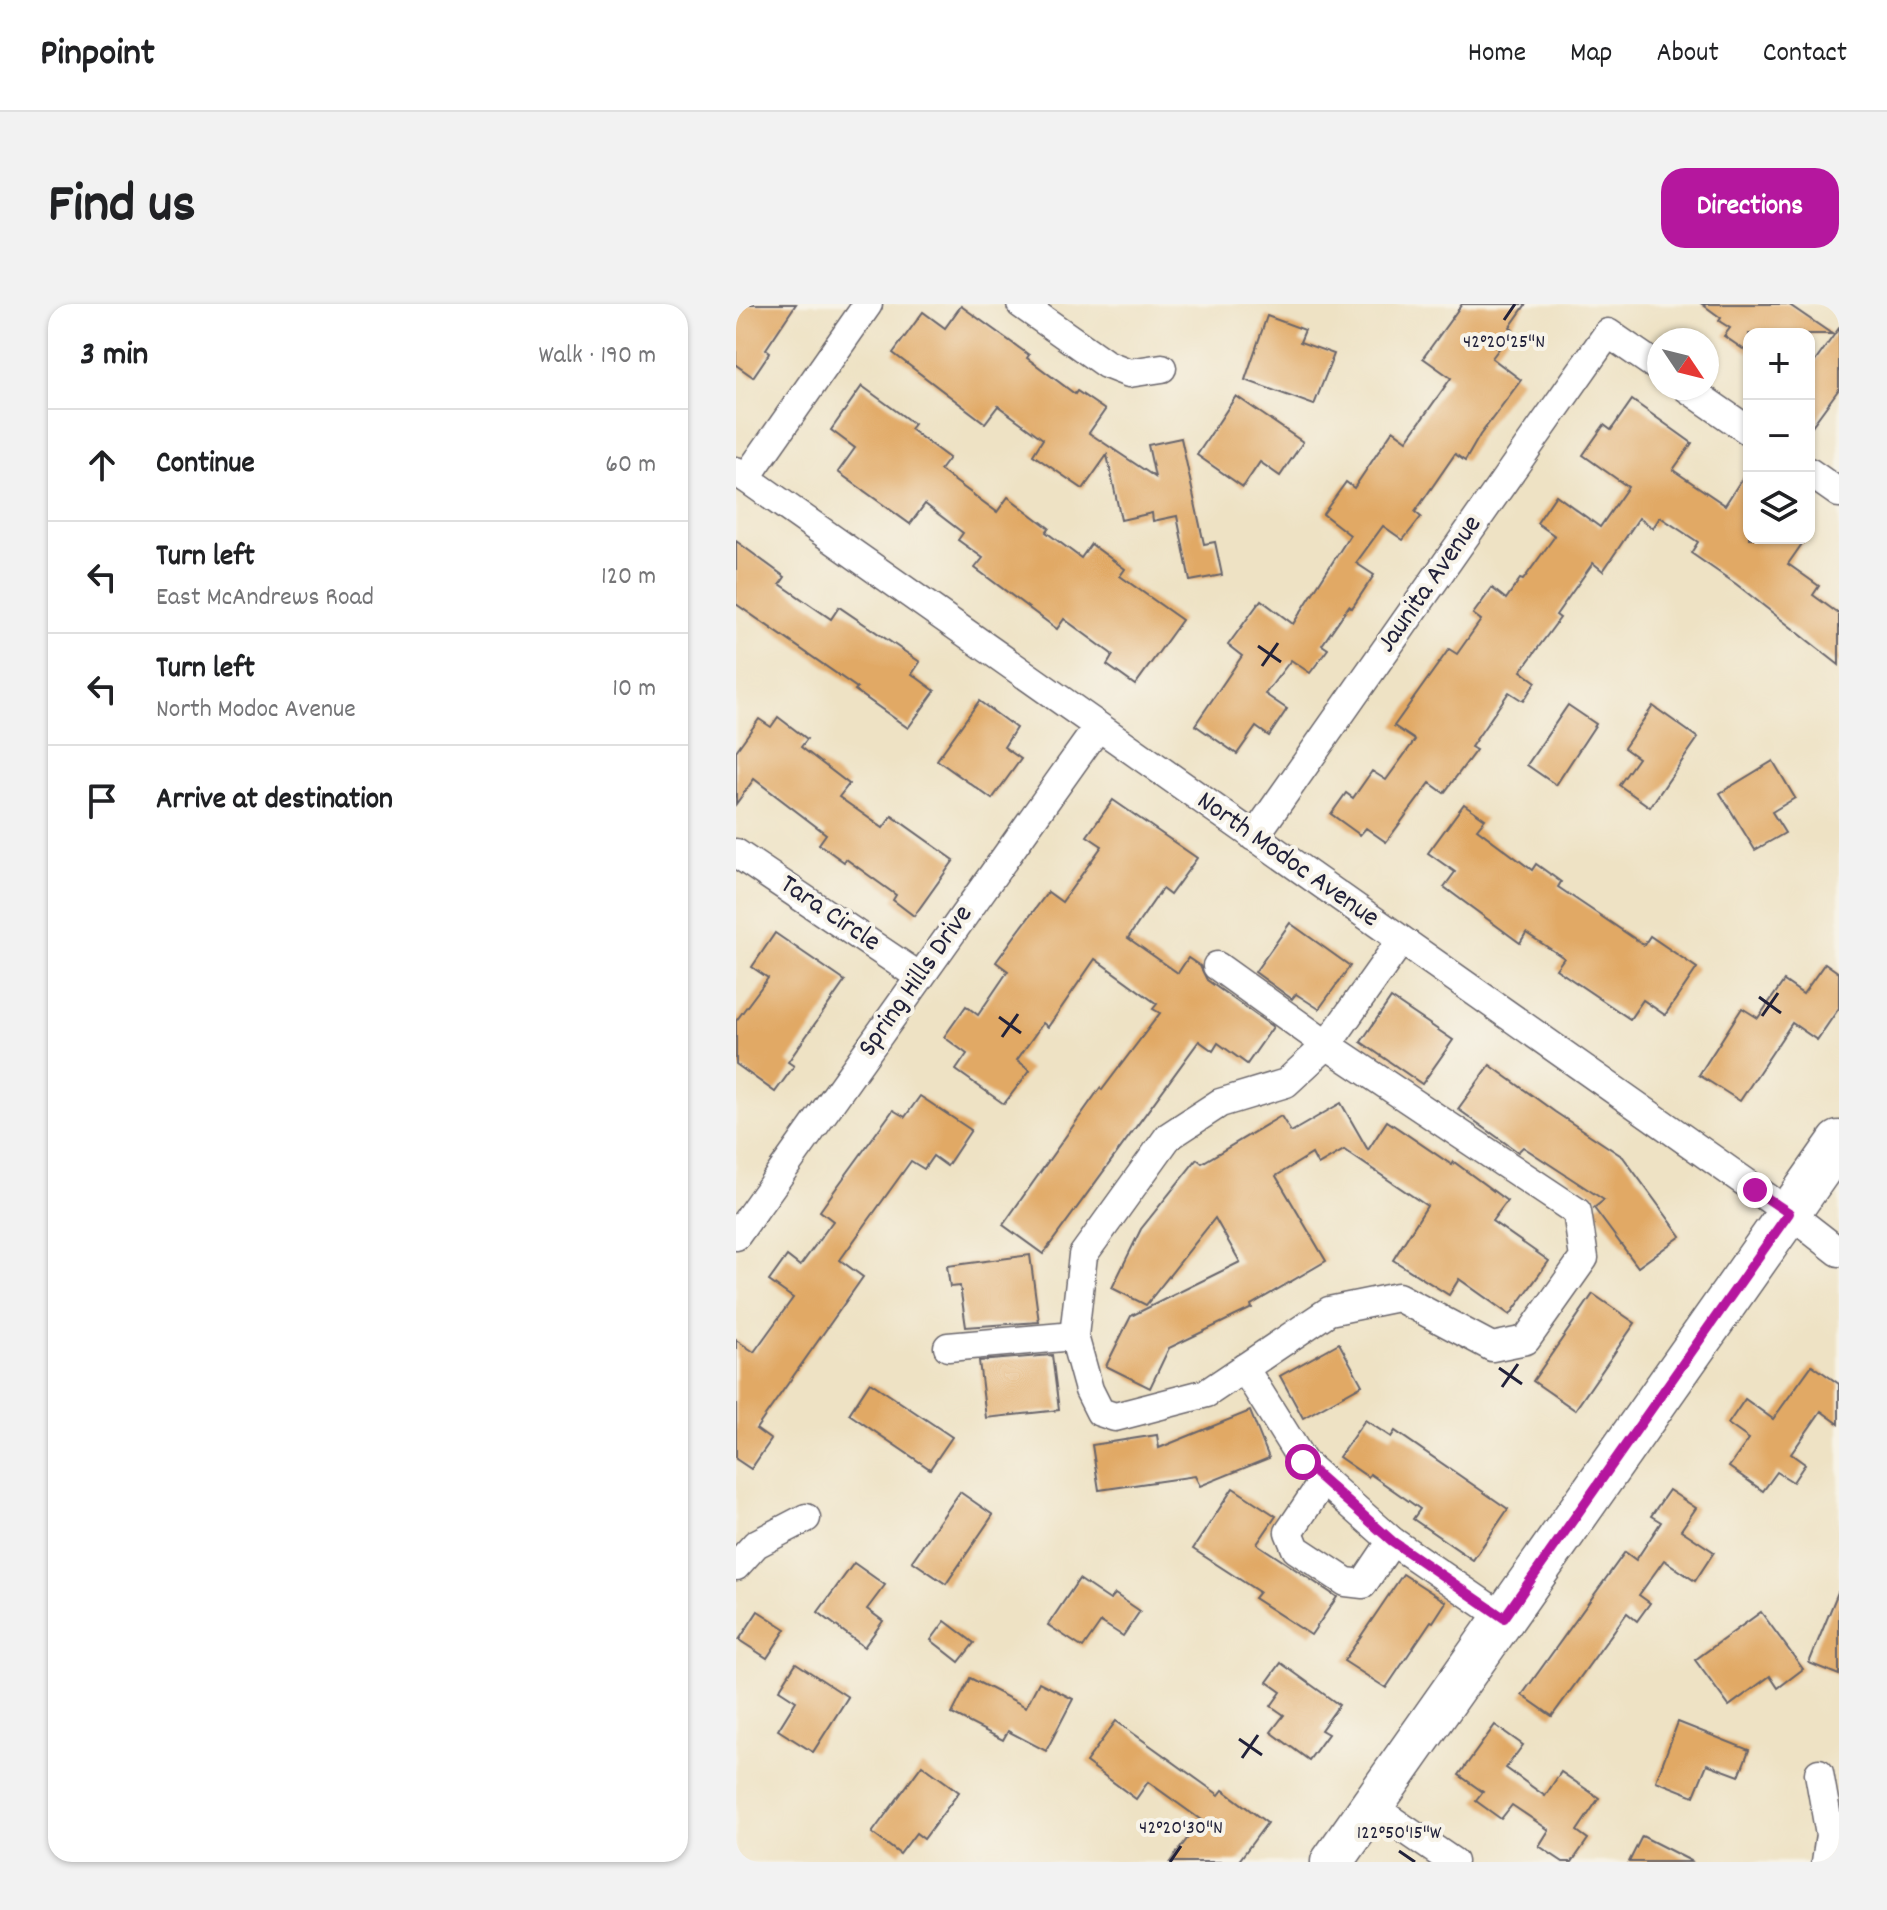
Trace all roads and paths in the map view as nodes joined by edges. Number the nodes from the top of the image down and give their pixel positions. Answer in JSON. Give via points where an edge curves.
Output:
{"nodes":[{"id":1,"x":868,"y":304,"type":"edge"},
{"id":2,"x":1021,"y":304,"type":"edge"},
{"id":3,"x":1647,"y":360,"type":"edge"},
{"id":4,"x":1162,"y":368,"type":"dead end"},
{"id":5,"x":1704,"y":400,"type":"edge"},
{"id":6,"x":1743,"y":427,"type":"edge"},
{"id":7,"x":741,"y":474,"type":"edge"},
{"id":8,"x":1815,"y":476,"type":"edge"},
{"id":9,"x":1839,"y":493,"type":"edge"},
{"id":10,"x":1098,"y":727,"type":"junction"},
{"id":11,"x":1254,"y":837,"type":"junction"},
{"id":12,"x":736,"y":853,"type":"edge"},
{"id":13,"x":1400,"y":942,"type":"junction"},
{"id":14,"x":1217,"y":966,"type":"dead end"},
{"id":15,"x":920,"y":977,"type":"junction"},
{"id":16,"x":1327,"y":1045,"type":"junction"},
{"id":17,"x":1839,"y":1142,"type":"edge"},
{"id":18,"x":1789,"y":1213,"type":"junction"},
{"id":19,"x":736,"y":1236,"type":"edge"},
{"id":20,"x":1839,"y":1252,"type":"edge"},
{"id":21,"x":1074,"y":1336,"type":"junction"},
{"id":22,"x":948,"y":1347,"type":"dead end"},
{"id":23,"x":1244,"y":1368,"type":"junction"},
{"id":24,"x":1324,"y":1480,"type":"junction"},
{"id":25,"x":806,"y":1518,"type":"dead end"},
{"id":26,"x":1392,"y":1541,"type":"junction"},
{"id":27,"x":736,"y":1566,"type":"edge"},
{"id":28,"x":1504,"y":1618,"type":"junction"},
{"id":29,"x":1819,"y":1773,"type":"dead end"},
{"id":30,"x":1371,"y":1806,"type":"junction"},
{"id":31,"x":1332,"y":1862,"type":"edge"},
{"id":32,"x":1453,"y":1862,"type":"edge"},
{"id":33,"x":1826,"y":1862,"type":"edge"}],
"edges":[{"from":1,"to":7,"type":"street"},
{"from":2,"to":4,"type":"street","via":[[1106,364],[1129,373]]},
{"from":3,"to":11,"type":"street","name":"Jaunita Avenue","via":[[1608,333]]},
{"from":5,"to":6,"type":"street"},
{"from":7,"to":10,"type":"street","name":"North Modoc Avenue"},
{"from":8,"to":9,"type":"street"},
{"from":10,"to":11,"type":"street","name":"North Modoc Avenue"},
{"from":10,"to":15,"type":"street","name":"Spring Hills Drive"},
{"from":11,"to":13,"type":"street","name":"North Modoc Avenue"},
{"from":12,"to":15,"type":"street","name":"Tara Circle"},
{"from":13,"to":16,"type":"street"},
{"from":13,"to":18,"type":"street","name":"North Modoc Avenue"},
{"from":14,"to":16,"type":"street"},
{"from":15,"to":19,"type":"street","name":"Spring Hills Drive"},
{"from":16,"to":21,"type":"street","via":[[1286,1083],[1220,1103],[1168,1137],[1083,1255]]},
{"from":16,"to":23,"type":"street","via":[[1577,1212],[1584,1258],[1526,1340],[1492,1347],[1398,1297],[1329,1311]]},
{"from":17,"to":18,"type":"main road"},
{"from":18,"to":20,"type":"street","name":"North Modoc Avenue"},
{"from":18,"to":28,"type":"main road"},
{"from":21,"to":22,"type":"street"},
{"from":21,"to":23,"type":"street","via":[[1100,1412],[1115,1417],[1207,1393]]},
{"from":23,"to":24,"type":"street","via":[[1303,1462]]},
{"from":24,"to":26,"type":"street"},
{"from":24,"to":26,"type":"street","via":[[1289,1532],[1296,1549],[1346,1582],[1363,1584]]},
{"from":25,"to":27,"type":"street","via":[[756,1544]]},
{"from":26,"to":28,"type":"street"},
{"from":28,"to":30,"type":"main road"},
{"from":29,"to":33,"type":"street","via":[[1830,1835]]},
{"from":30,"to":31,"type":"main road"},
{"from":30,"to":32,"type":"street"}]}
